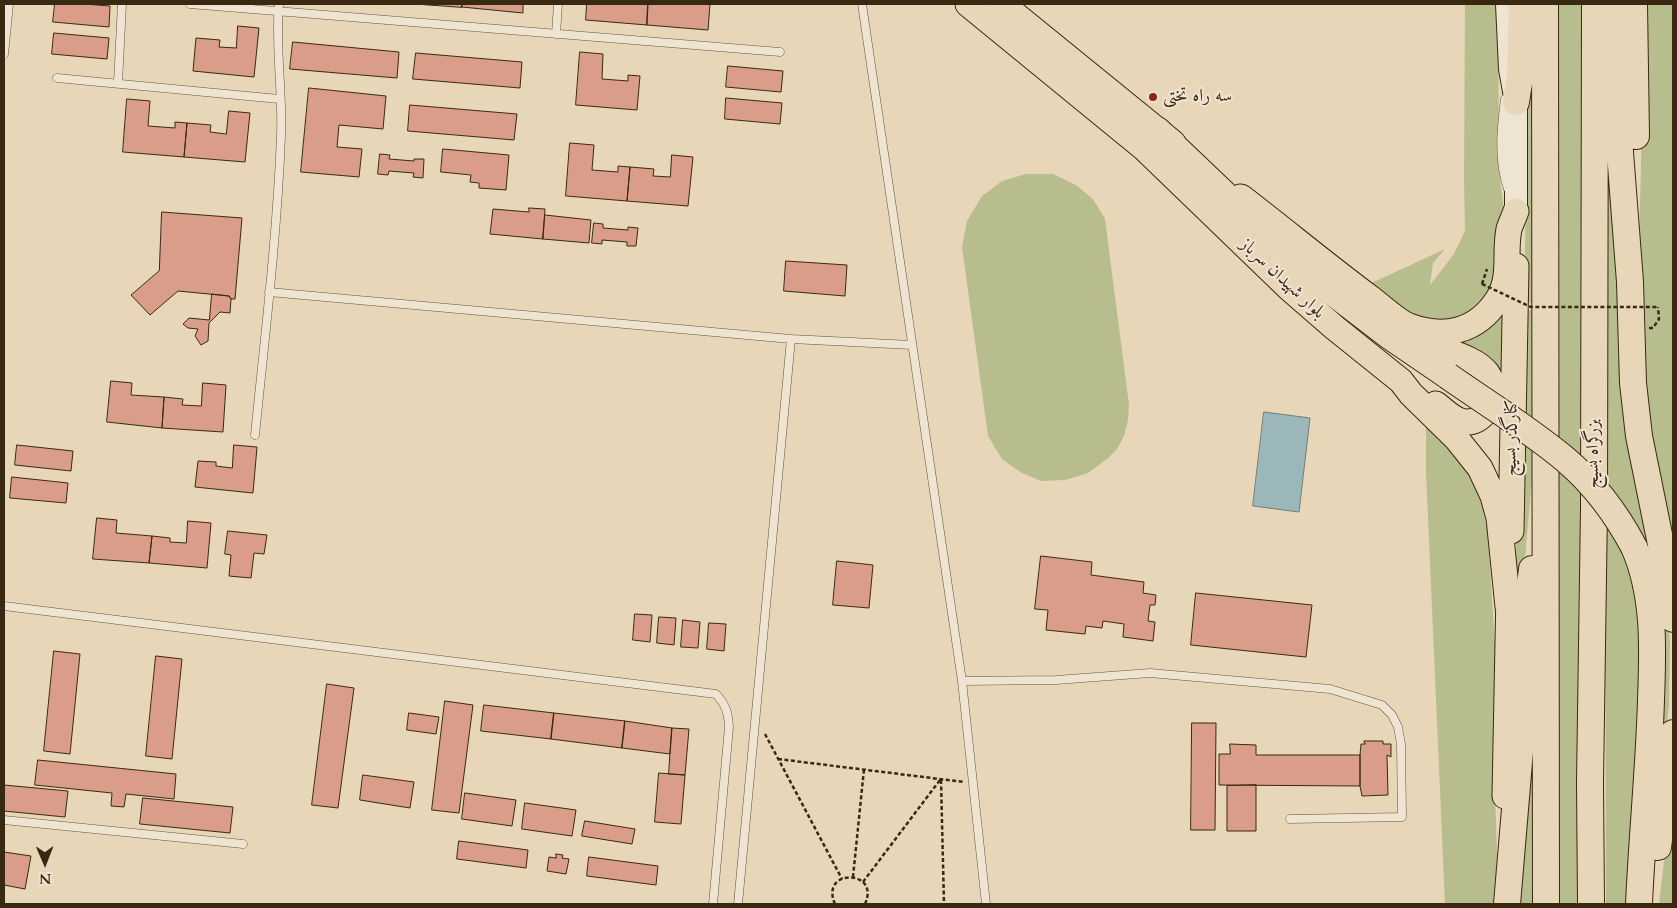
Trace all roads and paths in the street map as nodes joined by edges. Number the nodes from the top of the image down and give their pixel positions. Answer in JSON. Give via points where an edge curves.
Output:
{"nodes":[{"id":1,"x":8,"y":4,"type":"edge"},
{"id":2,"x":122,"y":4,"type":"edge"},
{"id":3,"x":190,"y":4,"type":"edge"},
{"id":4,"x":558,"y":4,"type":"edge"},
{"id":5,"x":862,"y":4,"type":"edge"},
{"id":6,"x":968,"y":4,"type":"edge"},
{"id":7,"x":1002,"y":4,"type":"edge"},
{"id":8,"x":1507,"y":4,"type":"edge"},
{"id":9,"x":1522,"y":4,"type":"edge"},
{"id":10,"x":1545,"y":4,"type":"edge"},
{"id":11,"x":1595,"y":4,"type":"edge"},
{"id":12,"x":1615,"y":4,"type":"edge"},
{"id":13,"x":1634,"y":4,"type":"edge"},
{"id":14,"x":278,"y":7,"type":"edge"},
{"id":15,"x":293,"y":8,"type":"edge"},
{"id":16,"x":556,"y":34,"type":"junction"},
{"id":17,"x":780,"y":52,"type":"dead end"},
{"id":18,"x":4,"y":54,"type":"edge"},
{"id":19,"x":57,"y":78,"type":"dead end"},
{"id":20,"x":118,"y":83,"type":"junction"},
{"id":21,"x":1513,"y":90,"type":"junction"},
{"id":22,"x":280,"y":99,"type":"junction"},
{"id":23,"x":1156,"y":130,"type":"junction"},
{"id":24,"x":1516,"y":212,"type":"junction"},
{"id":25,"x":1488,"y":264,"type":"dead end"},
{"id":26,"x":1630,"y":282,"type":"junction"},
{"id":27,"x":269,"y":292,"type":"junction"},
{"id":28,"x":1407,"y":326,"type":"junction"},
{"id":29,"x":1653,"y":328,"type":"dead end"},
{"id":30,"x":791,"y":339,"type":"junction"},
{"id":31,"x":912,"y":345,"type":"junction"},
{"id":32,"x":1401,"y":381,"type":"junction"},
{"id":33,"x":255,"y":435,"type":"dead end"},
{"id":34,"x":1546,"y":462,"type":"junction"},
{"id":35,"x":4,"y":606,"type":"edge"},
{"id":36,"x":1508,"y":606,"type":"junction"},
{"id":37,"x":1673,"y":618,"type":"edge"},
{"id":38,"x":962,"y":681,"type":"junction"},
{"id":39,"x":756,"y":717,"type":"junction"},
{"id":40,"x":1673,"y":733,"type":"edge"},
{"id":41,"x":778,"y":759,"type":"junction"},
{"id":42,"x":864,"y":769,"type":"junction"},
{"id":43,"x":941,"y":779,"type":"junction"},
{"id":44,"x":973,"y":783,"type":"junction"},
{"id":45,"x":1290,"y":819,"type":"dead end"},
{"id":46,"x":4,"y":820,"type":"edge"},
{"id":47,"x":243,"y":844,"type":"dead end"},
{"id":48,"x":1510,"y":873,"type":"junction"},
{"id":49,"x":853,"y":877,"type":"junction"},
{"id":50,"x":842,"y":879,"type":"junction"},
{"id":51,"x":863,"y":882,"type":"junction"},
{"id":52,"x":713,"y":904,"type":"edge"},
{"id":53,"x":738,"y":904,"type":"edge"},
{"id":54,"x":835,"y":904,"type":"edge"},
{"id":55,"x":865,"y":904,"type":"edge"},
{"id":56,"x":944,"y":904,"type":"edge"},
{"id":57,"x":986,"y":904,"type":"edge"},
{"id":58,"x":1507,"y":904,"type":"edge"},
{"id":59,"x":1511,"y":904,"type":"edge"},
{"id":60,"x":1546,"y":904,"type":"edge"},
{"id":61,"x":1591,"y":904,"type":"edge"},
{"id":62,"x":1640,"y":904,"type":"edge"},
{"id":63,"x":1650,"y":904,"type":"edge"}],
"edges":[{"from":1,"to":18,"type":"lane"},
{"from":2,"to":20,"type":"lane"},
{"from":3,"to":14,"type":"lane"},
{"from":4,"to":16,"type":"lane"},
{"from":5,"to":31,"type":"lane"},
{"from":6,"to":32,"type":"main road","name":"بلوار شهیدان سرباز","via":[[1144,148],[1290,288]]},
{"from":7,"to":23,"type":"main road","name":"بلوار شهیدان سرباز"},
{"from":8,"to":21,"type":"main road","name":"کنارگذر بسیج"},
{"from":9,"to":21,"type":"highway","via":[[1520,77]]},
{"from":10,"to":34,"type":"highway"},
{"from":11,"to":61,"type":"highway","name":"بزرگراه بسیج"},
{"from":12,"to":26,"type":"highway","via":[[1618,126]]},
{"from":13,"to":26,"type":"highway","via":[[1636,153]]},
{"from":14,"to":15,"type":"lane"},
{"from":14,"to":22,"type":"lane"},
{"from":15,"to":16,"type":"lane"},
{"from":16,"to":17,"type":"lane"},
{"from":19,"to":20,"type":"lane"},
{"from":20,"to":22,"type":"lane"},
{"from":21,"to":24,"type":"main road","name":"کنارگذر بسیج"},
{"from":22,"to":27,"type":"lane","via":[[281,135]]},
{"from":23,"to":28,"type":"main road","name":"بلوار شهیدان سرباز"},
{"from":23,"to":62,"type":"highway","bridge":true,"via":[[1306,272],[1388,335],[1568,461],[1625,530],[1646,581],[1652,622],[1650,732]]},
{"from":24,"to":28,"type":"main road","name":"بلوار شهیدان سرباز","via":[[1509,230],[1506,279],[1490,311],[1479,321],[1457,331],[1434,332]]},
{"from":24,"to":36,"type":"main road","name":"کنارگذر بسیج"},
{"from":25,"to":29,"type":"path","bridge":true,"via":[[1482,284],[1531,307],[1658,308],[1659,319]]},
{"from":26,"to":37,"type":"highway","via":[[1633,383],[1639,436]]},
{"from":27,"to":30,"type":"lane"},
{"from":27,"to":33,"type":"lane"},
{"from":28,"to":32,"type":"main road","via":[[1430,344],[1471,361],[1486,372],[1493,387],[1492,401],[1476,420],[1459,421]]},
{"from":30,"to":31,"type":"lane"},
{"from":30,"to":39,"type":"lane"},
{"from":31,"to":38,"type":"lane"},
{"from":32,"to":36,"type":"main road","name":"بلوار شهیدان سرباز","via":[[1473,458],[1490,488],[1499,518]]},
{"from":34,"to":48,"type":"highway","via":[[1525,625],[1521,738]]},
{"from":34,"to":60,"type":"highway"},
{"from":35,"to":52,"type":"lane","via":[[716,694],[728,713],[729,727]]},
{"from":36,"to":48,"type":"main road","name":"کنارگذر بسیج","via":[[1505,828]]},
{"from":38,"to":44,"type":"lane"},
{"from":38,"to":45,"type":"lane","via":[[1056,680],[1150,673],[1330,689],[1382,706],[1398,727],[1402,817]]},
{"from":39,"to":41,"type":"path"},
{"from":39,"to":53,"type":"lane"},
{"from":40,"to":63,"type":"highway"},
{"from":41,"to":42,"type":"path"},
{"from":41,"to":50,"type":"path"},
{"from":42,"to":43,"type":"path"},
{"from":42,"to":49,"type":"path"},
{"from":43,"to":44,"type":"path"},
{"from":43,"to":51,"type":"path"},
{"from":43,"to":56,"type":"path"},
{"from":44,"to":57,"type":"lane"},
{"from":46,"to":47,"type":"lane"},
{"from":48,"to":58,"type":"highway"},
{"from":48,"to":59,"type":"highway"},
{"from":49,"to":50,"type":"path"},
{"from":49,"to":51,"type":"path"},
{"from":50,"to":54,"type":"path","via":[[832,893]]},
{"from":51,"to":55,"type":"path","via":[[868,892]]}]}
